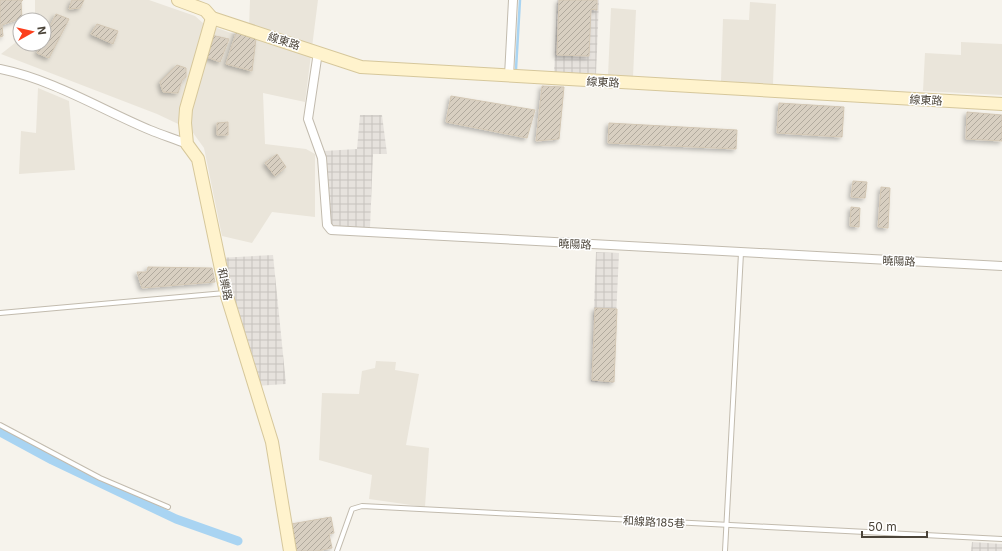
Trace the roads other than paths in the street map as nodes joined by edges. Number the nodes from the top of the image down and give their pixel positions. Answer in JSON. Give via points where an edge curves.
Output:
{"nodes":[{"id":1,"x":178,"y":0,"type":"edge"},
{"id":2,"x":513,"y":0,"type":"edge"},
{"id":3,"x":196,"y":2,"type":"edge"},
{"id":4,"x":212,"y":18,"type":"junction"},
{"id":5,"x":318,"y":52,"type":"junction"},
{"id":6,"x":0,"y":69,"type":"edge"},
{"id":7,"x":509,"y":76,"type":"junction"},
{"id":8,"x":1002,"y":104,"type":"edge"},
{"id":9,"x":187,"y":144,"type":"junction"},
{"id":10,"x":741,"y":253,"type":"junction"},
{"id":11,"x":1002,"y":266,"type":"edge"},
{"id":12,"x":226,"y":293,"type":"junction"},
{"id":13,"x":0,"y":313,"type":"edge"},
{"id":14,"x":0,"y":425,"type":"edge"},
{"id":15,"x":168,"y":507,"type":"dead end"},
{"id":16,"x":727,"y":526,"type":"junction"},
{"id":17,"x":1002,"y":539,"type":"edge"},
{"id":18,"x":290,"y":551,"type":"edge"},
{"id":19,"x":337,"y":551,"type":"edge"},
{"id":20,"x":725,"y":551,"type":"edge"}],
"edges":[{"from":1,"to":3,"type":"street"},
{"from":2,"to":7,"type":"street"},
{"from":3,"to":4,"type":"street"},
{"from":4,"to":5,"type":"street","name":"線東路"},
{"from":4,"to":9,"type":"street","name":"和樂路","via":[[186,108]]},
{"from":5,"to":7,"type":"street","name":"線東路","via":[[361,67]]},
{"from":5,"to":10,"type":"street","name":"曉陽路","via":[[308,120],[322,158],[327,225],[331,230]]},
{"from":6,"to":9,"type":"street","via":[[70,91],[150,130]]},
{"from":7,"to":8,"type":"street","name":"線東路"},
{"from":9,"to":12,"type":"street","name":"和樂路","via":[[198,159]]},
{"from":10,"to":11,"type":"street","name":"曉陽路"},
{"from":10,"to":16,"type":"lane"},
{"from":12,"to":13,"type":"lane"},
{"from":12,"to":18,"type":"street","name":"和樂路","via":[[272,442]]},
{"from":14,"to":15,"type":"lane","via":[[100,478]]},
{"from":16,"to":17,"type":"lane","name":"和線路185巷"},
{"from":16,"to":19,"type":"lane","name":"和線路185巷","via":[[362,506],[352,509]]},
{"from":16,"to":20,"type":"lane"}]}
